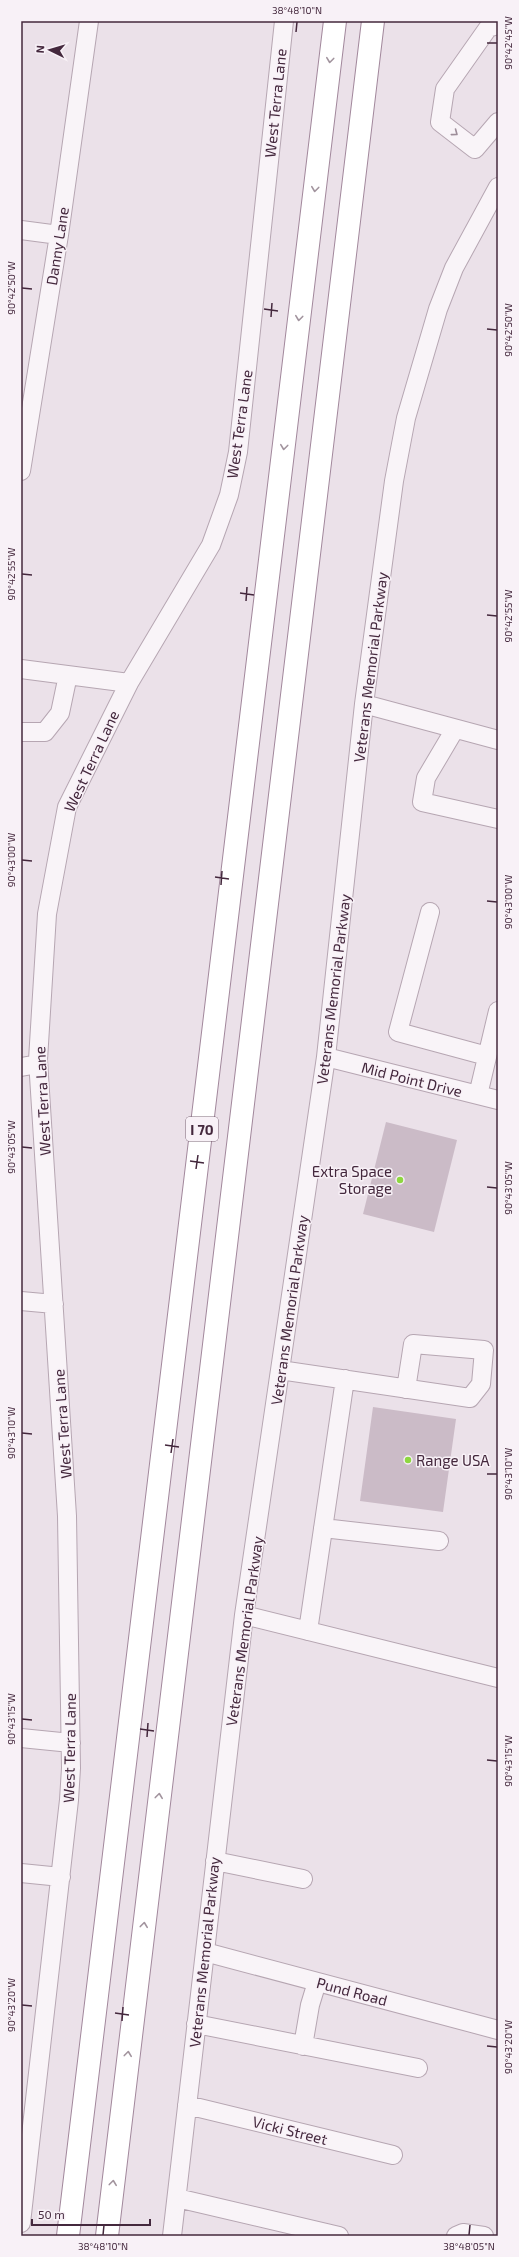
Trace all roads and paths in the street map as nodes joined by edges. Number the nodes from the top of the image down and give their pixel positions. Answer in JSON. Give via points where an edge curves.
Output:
{"nodes":[{"id":1,"x":89,"y":21,"type":"edge"},
{"id":2,"x":284,"y":21,"type":"edge"},
{"id":3,"x":335,"y":21,"type":"edge"},
{"id":4,"x":373,"y":21,"type":"edge"},
{"id":5,"x":498,"y":25,"type":"edge"},
{"id":6,"x":498,"y":122,"type":"edge"},
{"id":7,"x":498,"y":187,"type":"edge"},
{"id":8,"x":21,"y":230,"type":"edge"},
{"id":9,"x":59,"y":236,"type":"junction"},
{"id":10,"x":21,"y":471,"type":"edge"},
{"id":11,"x":21,"y":669,"type":"edge"},
{"id":12,"x":68,"y":675,"type":"junction"},
{"id":13,"x":129,"y":683,"type":"junction"},
{"id":14,"x":364,"y":704,"type":"junction"},
{"id":15,"x":455,"y":729,"type":"junction"},
{"id":16,"x":21,"y":732,"type":"edge"},
{"id":17,"x":498,"y":740,"type":"edge"},
{"id":18,"x":498,"y":819,"type":"edge"},
{"id":19,"x":430,"y":912,"type":"dead end"},
{"id":20,"x":498,"y":1011,"type":"edge"},
{"id":21,"x":487,"y":1056,"type":"junction"},
{"id":22,"x":326,"y":1057,"type":"junction"},
{"id":23,"x":30,"y":1066,"type":"edge"},
{"id":24,"x":478,"y":1095,"type":"junction"},
{"id":25,"x":498,"y":1100,"type":"edge"},
{"id":26,"x":21,"y":1302,"type":"edge"},
{"id":27,"x":54,"y":1304,"type":"junction"},
{"id":28,"x":280,"y":1370,"type":"junction"},
{"id":29,"x":345,"y":1379,"type":"junction"},
{"id":30,"x":406,"y":1388,"type":"junction"},
{"id":31,"x":323,"y":1528,"type":"junction"},
{"id":32,"x":439,"y":1541,"type":"dead end"},
{"id":33,"x":244,"y":1615,"type":"junction"},
{"id":34,"x":308,"y":1631,"type":"junction"},
{"id":35,"x":498,"y":1678,"type":"edge"},
{"id":36,"x":21,"y":1738,"type":"edge"},
{"id":37,"x":72,"y":1743,"type":"junction"},
{"id":38,"x":215,"y":1861,"type":"junction"},
{"id":39,"x":21,"y":1873,"type":"edge"},
{"id":40,"x":61,"y":1877,"type":"junction"},
{"id":41,"x":303,"y":1879,"type":"dead end"},
{"id":42,"x":205,"y":1952,"type":"junction"},
{"id":43,"x":317,"y":1982,"type":"junction"},
{"id":44,"x":196,"y":2024,"type":"junction"},
{"id":45,"x":498,"y":2030,"type":"edge"},
{"id":46,"x":303,"y":2046,"type":"junction"},
{"id":47,"x":418,"y":2068,"type":"dead end"},
{"id":48,"x":187,"y":2105,"type":"junction"},
{"id":49,"x":28,"y":2113,"type":"edge"},
{"id":50,"x":393,"y":2155,"type":"dead end"},
{"id":51,"x":176,"y":2198,"type":"junction"},
{"id":52,"x":21,"y":2222,"type":"edge"},
{"id":53,"x":68,"y":2236,"type":"edge"},
{"id":54,"x":107,"y":2236,"type":"edge"},
{"id":55,"x":172,"y":2236,"type":"edge"},
{"id":56,"x":338,"y":2236,"type":"edge"},
{"id":57,"x":456,"y":2236,"type":"edge"},
{"id":58,"x":484,"y":2236,"type":"edge"}],
"edges":[{"from":1,"to":9,"type":"street","name":"Danny Lane"},
{"from":2,"to":13,"type":"street","name":"West Terra Lane","via":[[238,452],[229,495],[211,545]]},
{"from":3,"to":53,"type":"highway","number":"I 70","one_way":true},
{"from":54,"to":4,"type":"highway","number":"I 70","one_way":true},
{"from":5,"to":6,"type":"street","one_way":true,"via":[[488,28],[445,89],[440,122],[475,149]]},
{"from":7,"to":14,"type":"street","name":"Veterans Memorial Parkway","via":[[454,268],[426,344],[406,418],[394,481]]},
{"from":8,"to":9,"type":"street"},
{"from":9,"to":10,"type":"street","name":"Danny Lane"},
{"from":11,"to":12,"type":"street"},
{"from":12,"to":13,"type":"street"},
{"from":12,"to":16,"type":"street","via":[[60,713],[45,732]]},
{"from":13,"to":23,"type":"street","name":"West Terra Lane","via":[[67,807],[47,914]]},
{"from":14,"to":15,"type":"street"},
{"from":14,"to":22,"type":"street","name":"Veterans Memorial Parkway"},
{"from":15,"to":17,"type":"street"},
{"from":15,"to":18,"type":"street","via":[[426,778],[422,802]]},
{"from":19,"to":21,"type":"street","via":[[398,1032]]},
{"from":20,"to":21,"type":"street"},
{"from":21,"to":24,"type":"street"},
{"from":22,"to":24,"type":"street","name":"Mid Point Drive"},
{"from":22,"to":28,"type":"street","name":"Veterans Memorial Parkway"},
{"from":23,"to":27,"type":"street","name":"West Terra Lane"},
{"from":24,"to":25,"type":"street","name":"Mid Point Drive"},
{"from":26,"to":27,"type":"street"},
{"from":27,"to":37,"type":"street","name":"West Terra Lane","via":[[67,1516]]},
{"from":28,"to":29,"type":"street"},
{"from":28,"to":33,"type":"street","name":"Veterans Memorial Parkway"},
{"from":29,"to":30,"type":"street"},
{"from":29,"to":31,"type":"street"},
{"from":30,"to":30,"type":"street","via":[[470,1398],[481,1384],[484,1350],[413,1344]]},
{"from":31,"to":32,"type":"street"},
{"from":31,"to":34,"type":"street"},
{"from":33,"to":34,"type":"street"},
{"from":33,"to":38,"type":"street","name":"Veterans Memorial Parkway"},
{"from":34,"to":35,"type":"street"},
{"from":36,"to":37,"type":"street"},
{"from":37,"to":40,"type":"street","name":"West Terra Lane"},
{"from":38,"to":41,"type":"street"},
{"from":38,"to":42,"type":"street","name":"Veterans Memorial Parkway"},
{"from":39,"to":40,"type":"street"},
{"from":40,"to":49,"type":"street","name":"West Terra Lane"},
{"from":42,"to":43,"type":"street","name":"Pund Road"},
{"from":42,"to":44,"type":"street","name":"Veterans Memorial Parkway"},
{"from":43,"to":45,"type":"street","name":"Pund Road"},
{"from":43,"to":46,"type":"street"},
{"from":44,"to":46,"type":"street"},
{"from":44,"to":48,"type":"street","name":"Veterans Memorial Parkway"},
{"from":46,"to":47,"type":"street"},
{"from":48,"to":50,"type":"street","name":"Vicki Street"},
{"from":48,"to":51,"type":"street","name":"Veterans Memorial Parkway"},
{"from":49,"to":52,"type":"street","name":"West Terra Lane"},
{"from":51,"to":55,"type":"street","name":"Veterans Memorial Parkway"},
{"from":51,"to":56,"type":"street"},
{"from":57,"to":58,"type":"street","via":[[463,2233]]}]}
